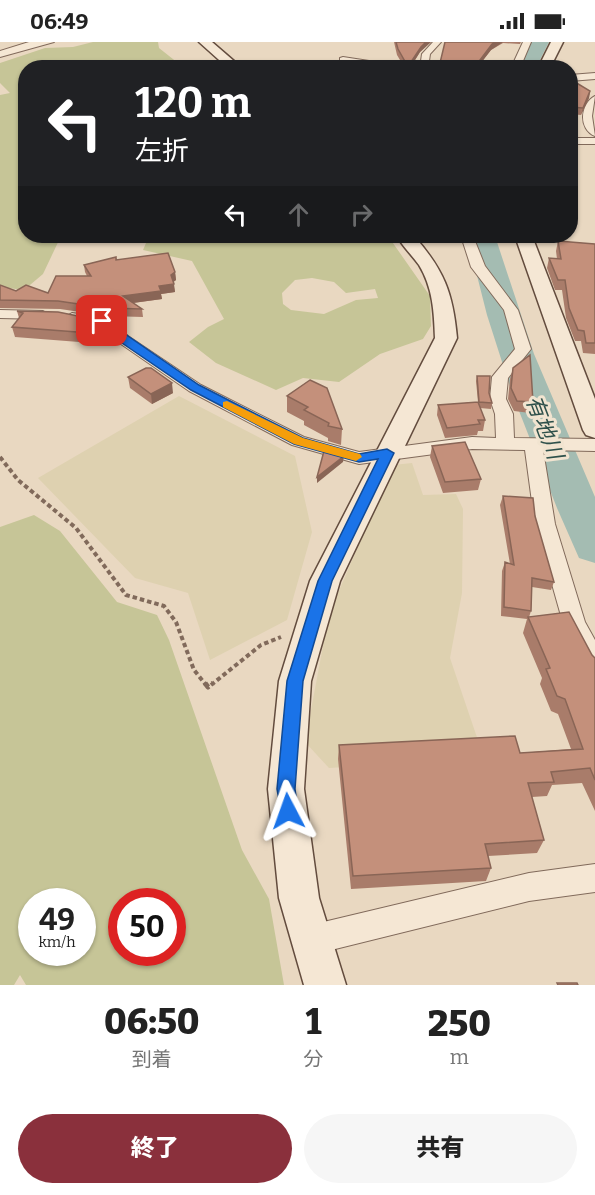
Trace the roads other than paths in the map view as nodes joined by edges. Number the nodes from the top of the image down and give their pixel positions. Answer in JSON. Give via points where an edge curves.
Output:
{"nodes":[{"id":1,"x":50,"y":42,"type":"edge"},
{"id":2,"x":205,"y":42,"type":"edge"},
{"id":3,"x":437,"y":42,"type":"edge"},
{"id":4,"x":527,"y":42,"type":"edge"},
{"id":5,"x":557,"y":42,"type":"edge"},
{"id":6,"x":31,"y":43,"type":"edge"},
{"id":7,"x":0,"y":54,"type":"edge"},
{"id":8,"x":226,"y":60,"type":"edge"},
{"id":9,"x":425,"y":60,"type":"edge"},
{"id":10,"x":519,"y":60,"type":"edge"},
{"id":11,"x":548,"y":60,"type":"edge"},
{"id":12,"x":595,"y":76,"type":"edge"},
{"id":13,"x":578,"y":78,"type":"edge"},
{"id":14,"x":578,"y":82,"type":"edge"},
{"id":15,"x":595,"y":97,"type":"edge"},
{"id":16,"x":595,"y":133,"type":"edge"},
{"id":17,"x":578,"y":141,"type":"edge"},
{"id":18,"x":595,"y":141,"type":"edge"},
{"id":19,"x":411,"y":243,"type":"edge"},
{"id":20,"x":469,"y":243,"type":"edge"},
{"id":21,"x":525,"y":243,"type":"edge"},
{"id":22,"x":0,"y":314,"type":"edge"},
{"id":23,"x":592,"y":440,"type":"edge"},
{"id":24,"x":505,"y":444,"type":"junction"},
{"id":25,"x":533,"y":444,"type":"junction"},
{"id":26,"x":387,"y":453,"type":"junction"},
{"id":27,"x":595,"y":662,"type":"edge"},
{"id":28,"x":595,"y":878,"type":"edge"},
{"id":29,"x":311,"y":940,"type":"junction"},
{"id":30,"x":325,"y":985,"type":"edge"}],
"edges":[{"from":1,"to":6,"type":"street"},
{"from":2,"to":8,"type":"main road"},
{"from":3,"to":9,"type":"street"},
{"from":4,"to":10,"type":"street"},
{"from":5,"to":11,"type":"main road"},
{"from":6,"to":7,"type":"street"},
{"from":12,"to":13,"type":"street"},
{"from":14,"to":15,"type":"street"},
{"from":15,"to":16,"type":"street","via":[[587,118]]},
{"from":17,"to":18,"type":"street"},
{"from":19,"to":26,"type":"main road","via":[[437,276],[445,306],[446,339]]},
{"from":20,"to":24,"type":"street","via":[[478,267],[511,310],[523,349],[500,377],[498,399],[504,414]]},
{"from":21,"to":23,"type":"main road"},
{"from":22,"to":26,"type":"street","via":[[60,315],[102,321],[195,388],[298,441],[359,458]]},
{"from":23,"to":25,"type":"street"},
{"from":24,"to":25,"type":"street"},
{"from":24,"to":26,"type":"street","via":[[472,443]]},
{"from":25,"to":27,"type":"street","via":[[545,524],[574,623]]},
{"from":26,"to":29,"type":"main road","via":[[325,581],[295,681],[286,789],[299,898]]},
{"from":28,"to":29,"type":"street","via":[[529,887]]},
{"from":29,"to":30,"type":"main road"}]}
